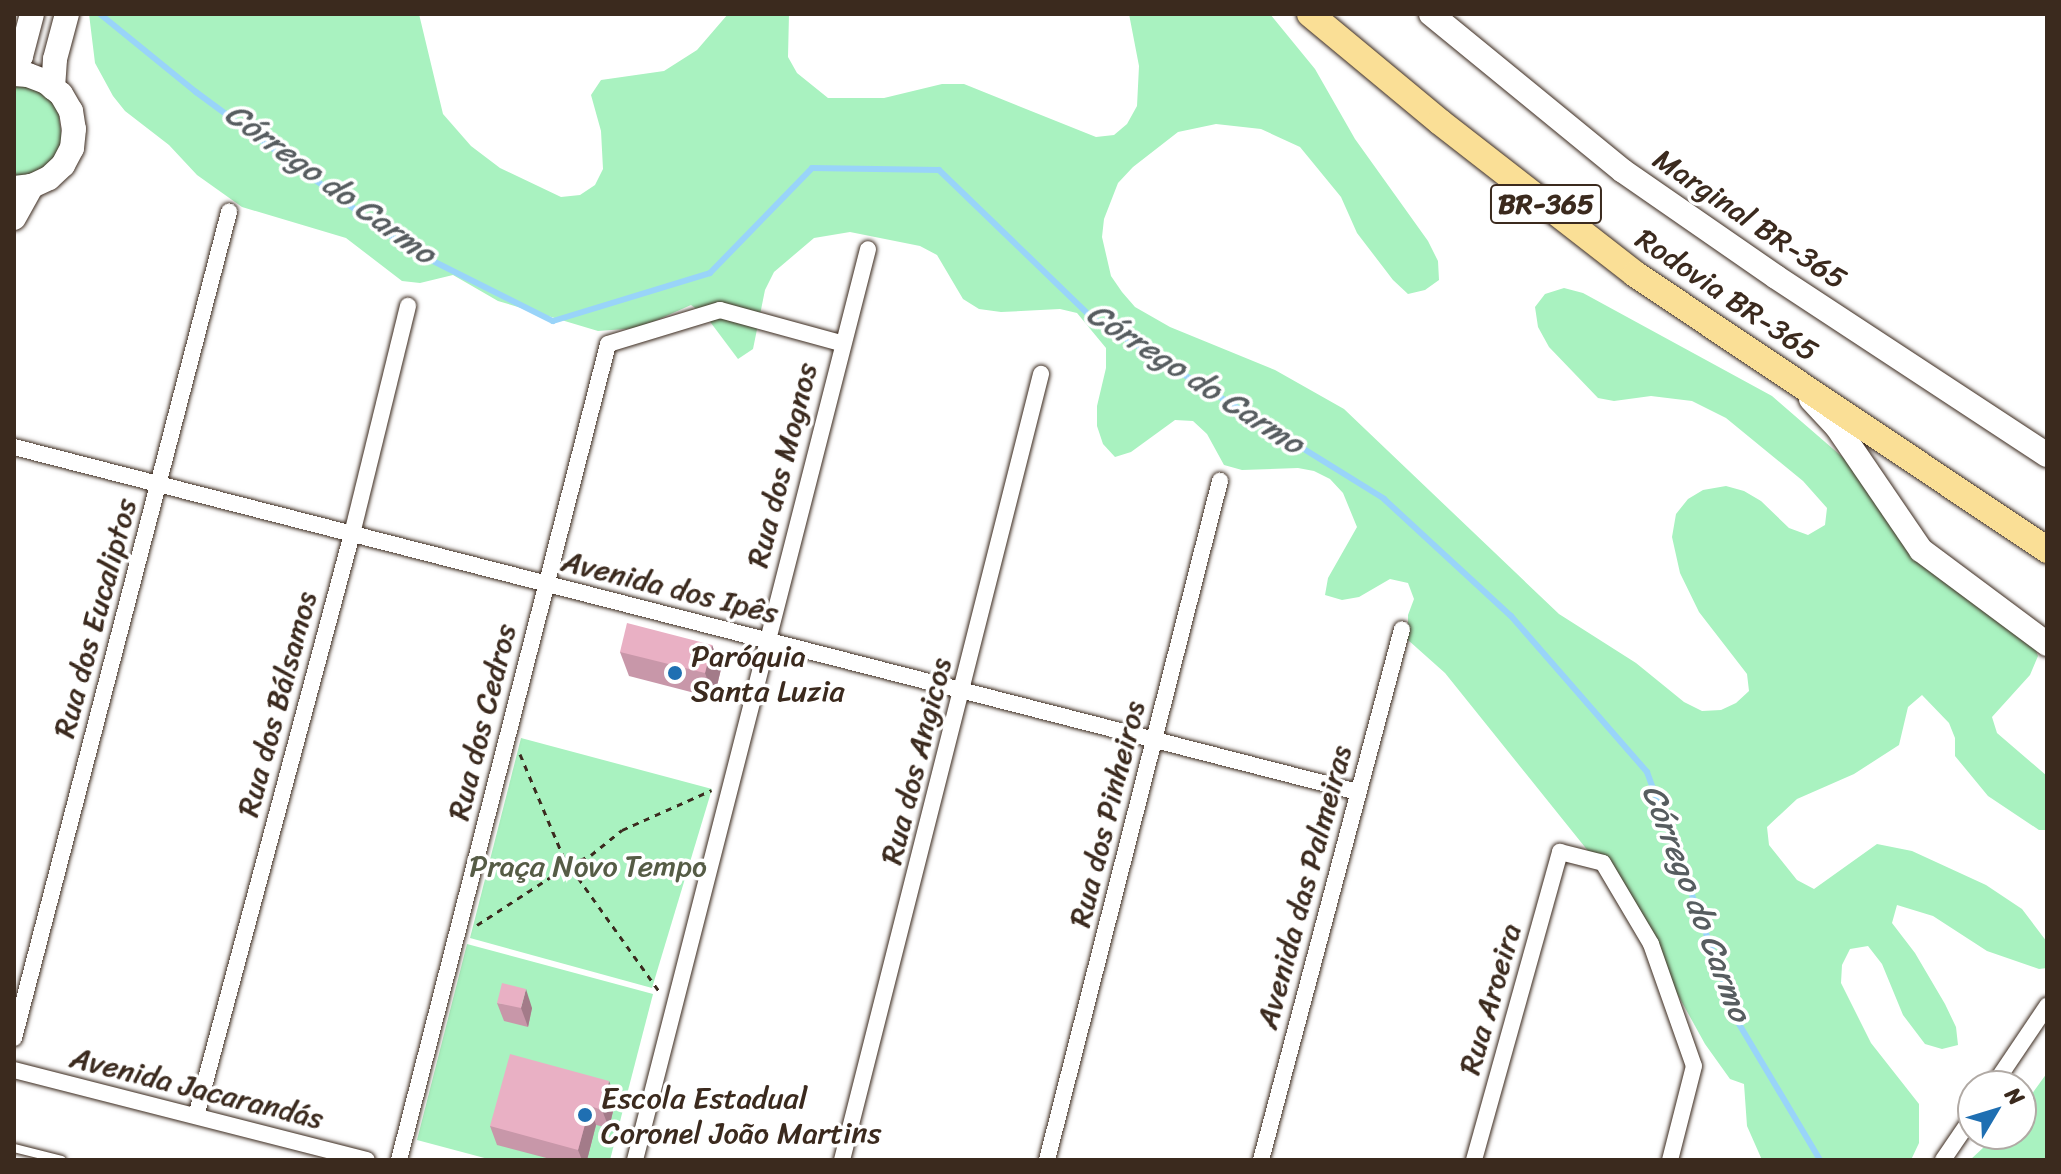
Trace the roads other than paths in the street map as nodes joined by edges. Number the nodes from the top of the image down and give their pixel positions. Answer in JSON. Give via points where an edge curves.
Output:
{"nodes":[{"id":1,"x":32,"y":14,"type":"edge"},
{"id":2,"x":67,"y":14,"type":"edge"},
{"id":3,"x":1310,"y":14,"type":"edge"},
{"id":4,"x":1431,"y":14,"type":"edge"},
{"id":5,"x":14,"y":63,"type":"edge"},
{"id":6,"x":14,"y":74,"type":"edge"},
{"id":7,"x":53,"y":88,"type":"junction"},
{"id":8,"x":23,"y":187,"type":"edge"},
{"id":9,"x":229,"y":212,"type":"dead end"},
{"id":10,"x":14,"y":218,"type":"edge"},
{"id":11,"x":868,"y":249,"type":"dead end"},
{"id":12,"x":408,"y":306,"type":"dead end"},
{"id":13,"x":841,"y":343,"type":"junction"},
{"id":14,"x":1041,"y":374,"type":"dead end"},
{"id":15,"x":1793,"y":379,"type":"junction"},
{"id":16,"x":14,"y":447,"type":"edge"},
{"id":17,"x":2047,"y":455,"type":"edge"},
{"id":18,"x":1220,"y":481,"type":"dead end"},
{"id":19,"x":158,"y":484,"type":"junction"},
{"id":20,"x":352,"y":534,"type":"junction"},
{"id":21,"x":2047,"y":550,"type":"edge"},
{"id":22,"x":547,"y":584,"type":"junction"},
{"id":23,"x":1402,"y":629,"type":"dead end"},
{"id":24,"x":766,"y":640,"type":"junction"},
{"id":25,"x":2047,"y":644,"type":"edge"},
{"id":26,"x":963,"y":691,"type":"junction"},
{"id":27,"x":1155,"y":740,"type":"junction"},
{"id":28,"x":1358,"y":792,"type":"junction"},
{"id":29,"x":2047,"y":1006,"type":"edge"},
{"id":30,"x":14,"y":1038,"type":"edge"},
{"id":31,"x":14,"y":1070,"type":"edge"},
{"id":32,"x":2004,"y":1070,"type":"edge"},
{"id":33,"x":196,"y":1116,"type":"junction"},
{"id":34,"x":1957,"y":1139,"type":"edge"},
{"id":35,"x":14,"y":1148,"type":"edge"},
{"id":36,"x":62,"y":1160,"type":"edge"},
{"id":37,"x":367,"y":1160,"type":"edge"},
{"id":38,"x":399,"y":1160,"type":"edge"},
{"id":39,"x":635,"y":1160,"type":"edge"},
{"id":40,"x":842,"y":1160,"type":"edge"},
{"id":41,"x":1047,"y":1160,"type":"edge"},
{"id":42,"x":1261,"y":1160,"type":"edge"},
{"id":43,"x":1474,"y":1160,"type":"edge"},
{"id":44,"x":1670,"y":1160,"type":"edge"},
{"id":45,"x":1943,"y":1160,"type":"edge"}],
"edges":[{"from":1,"to":5,"type":"street","via":[[21,56]]},
{"from":2,"to":7,"type":"street"},
{"from":3,"to":15,"type":"main road","name":"Rodovia BR-365","number":"BR-365","via":[[1635,274]]},
{"from":4,"to":17,"type":"street","name":"Marginal BR-365","via":[[1623,171]]},
{"from":6,"to":7,"type":"street"},
{"from":7,"to":8,"type":"street","via":[[71,111],[72,148],[49,178]]},
{"from":8,"to":10,"type":"street"},
{"from":9,"to":19,"type":"street","name":"Rua dos Eucaliptos"},
{"from":11,"to":13,"type":"street","name":"Rua dos Mognos"},
{"from":12,"to":20,"type":"street","name":"Rua dos Bálsamos"},
{"from":13,"to":22,"type":"street","name":"Rua dos Cedros","via":[[720,310],[608,344]]},
{"from":13,"to":24,"type":"street","name":"Rua dos Mognos"},
{"from":14,"to":26,"type":"street","name":"Rua dos Angicos"},
{"from":15,"to":21,"type":"main road","name":"Rodovia BR-365","number":"BR-365"},
{"from":15,"to":25,"type":"street","via":[[1837,427],[1921,550]]},
{"from":16,"to":19,"type":"street","name":"Avenida dos Ipês"},
{"from":18,"to":27,"type":"street","name":"Rua dos Pinheiros"},
{"from":19,"to":20,"type":"street","name":"Avenida dos Ipês"},
{"from":19,"to":30,"type":"street","name":"Rua dos Eucaliptos"},
{"from":20,"to":22,"type":"street","name":"Avenida dos Ipês"},
{"from":20,"to":33,"type":"street","name":"Rua dos Bálsamos"},
{"from":22,"to":24,"type":"street","name":"Avenida dos Ipês"},
{"from":22,"to":38,"type":"street","name":"Rua dos Cedros"},
{"from":23,"to":28,"type":"street","name":"Avenida das Palmeiras"},
{"from":24,"to":26,"type":"street","name":"Avenida dos Ipês"},
{"from":24,"to":39,"type":"street","name":"Rua dos Mognos"},
{"from":26,"to":27,"type":"street","name":"Avenida dos Ipês"},
{"from":26,"to":40,"type":"street","name":"Rua dos Angicos"},
{"from":27,"to":28,"type":"street","name":"Avenida dos Ipês"},
{"from":27,"to":41,"type":"street","name":"Rua dos Pinheiros"},
{"from":28,"to":42,"type":"street","name":"Avenida das Palmeiras"},
{"from":29,"to":32,"type":"street"},
{"from":31,"to":33,"type":"street","name":"Avenida Jacarandás"},
{"from":33,"to":37,"type":"street","name":"Avenida Jacarandás"},
{"from":34,"to":45,"type":"street"},
{"from":35,"to":36,"type":"lane"},
{"from":43,"to":44,"type":"street","name":"Rua Aroeira","via":[[1560,852],[1603,863],[1651,944],[1694,1066]]}]}
